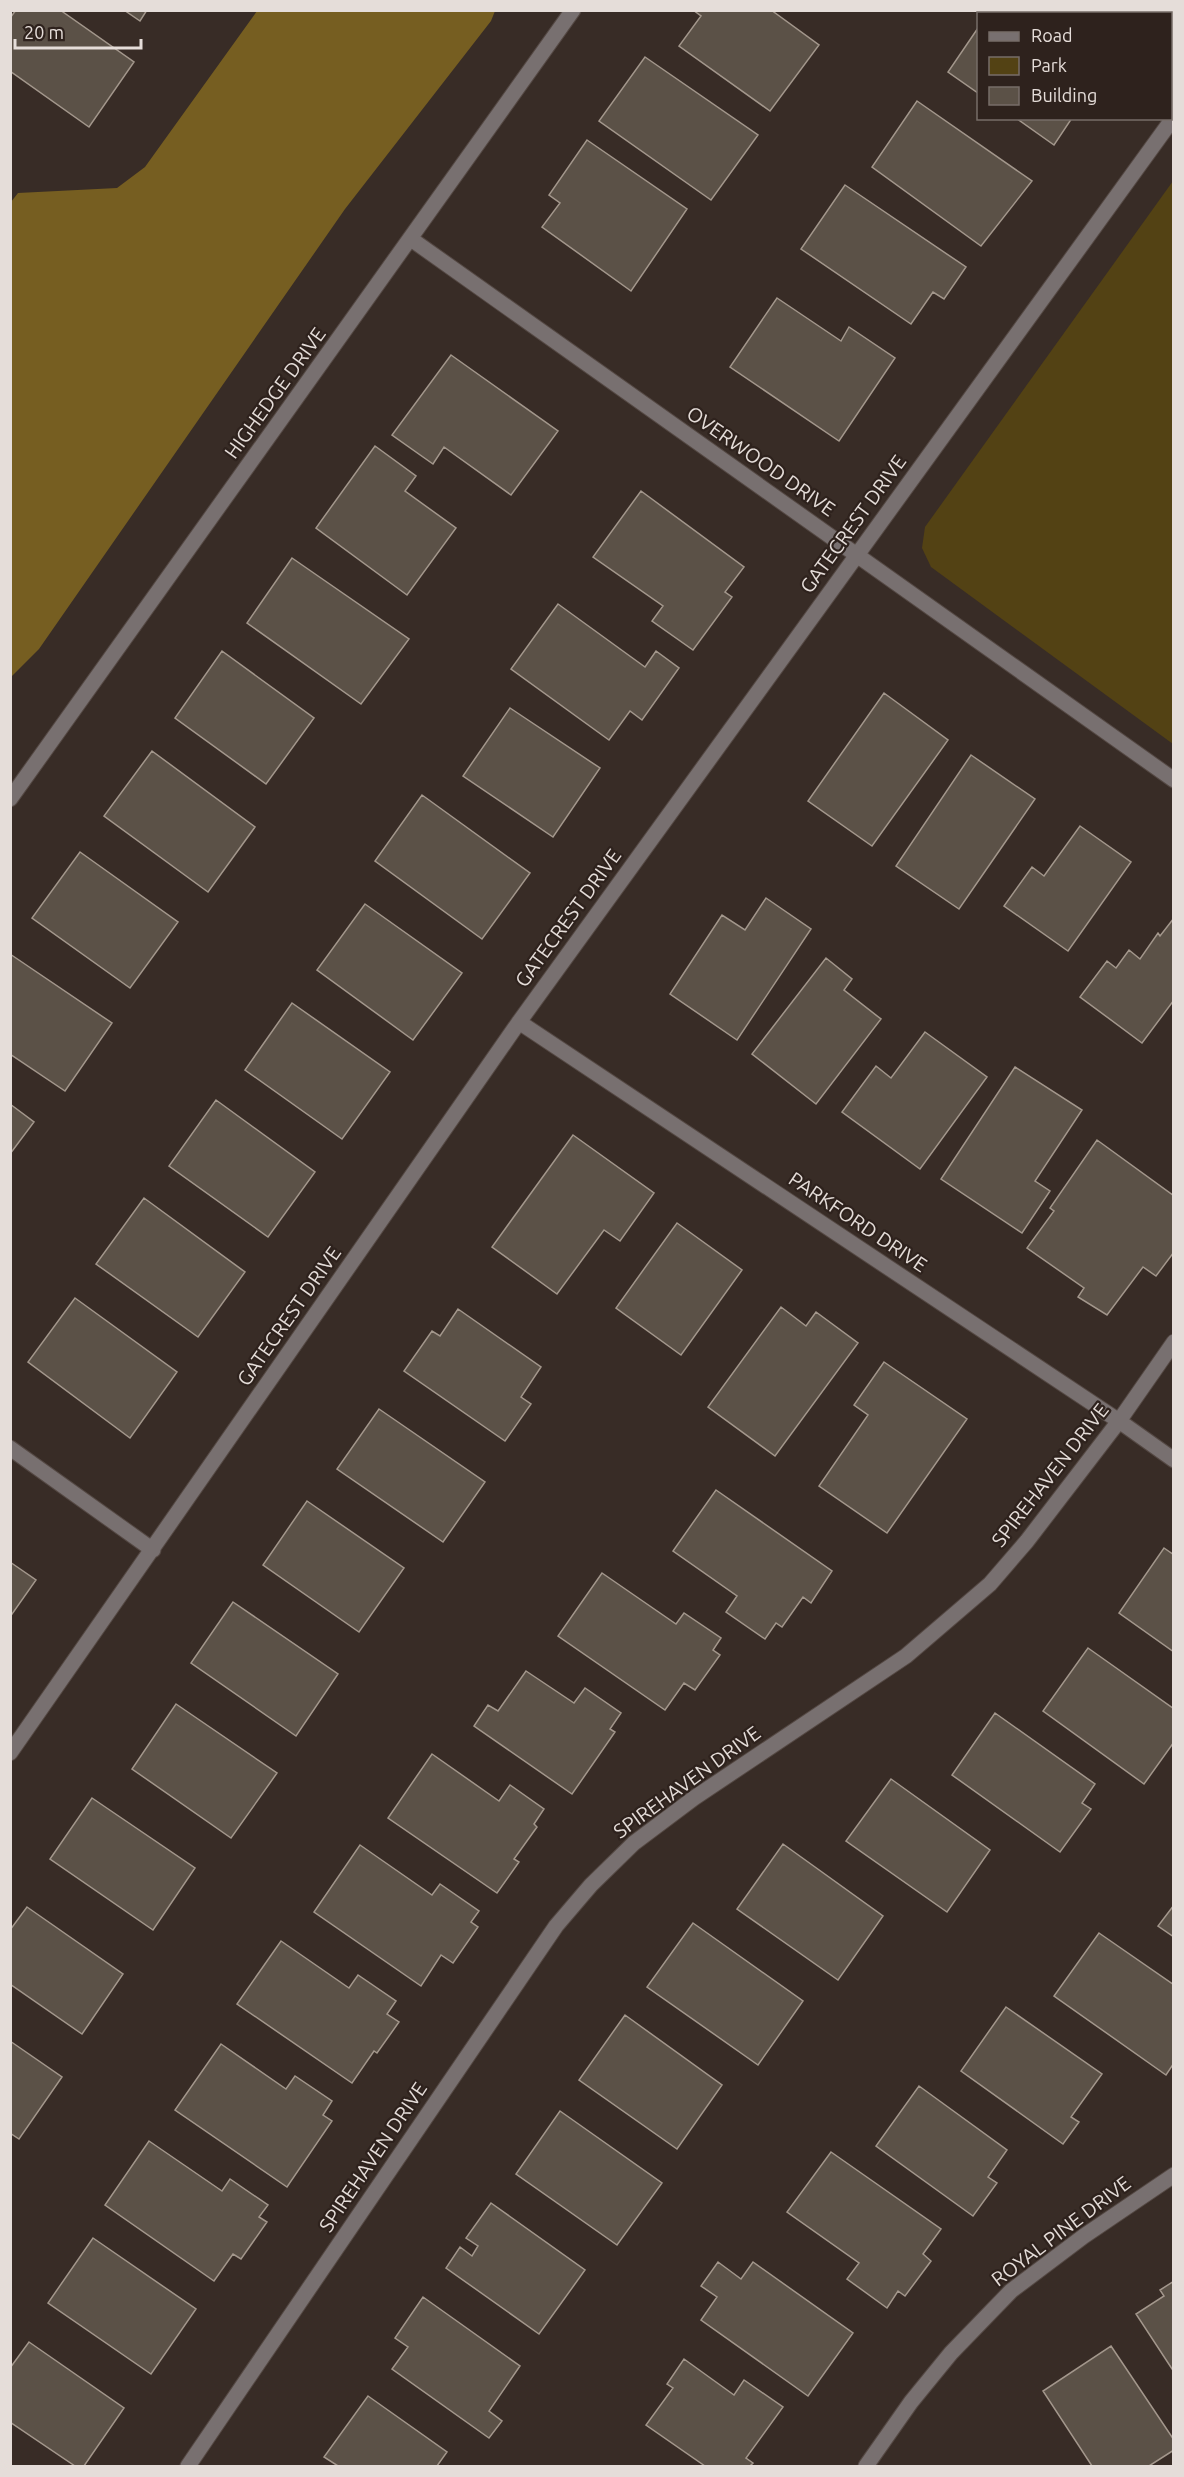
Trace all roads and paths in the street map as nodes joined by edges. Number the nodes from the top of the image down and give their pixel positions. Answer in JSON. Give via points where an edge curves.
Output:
{"nodes":[{"id":1,"x":573,"y":10,"type":"edge"},
{"id":2,"x":1171,"y":120,"type":"edge"},
{"id":3,"x":411,"y":239,"type":"junction"},
{"id":4,"x":856,"y":555,"type":"junction"},
{"id":5,"x":1173,"y":780,"type":"edge"},
{"id":6,"x":10,"y":799,"type":"edge"},
{"id":7,"x":519,"y":1022,"type":"junction"},
{"id":8,"x":1173,"y":1342,"type":"edge"},
{"id":9,"x":1119,"y":1420,"type":"junction"},
{"id":10,"x":10,"y":1448,"type":"edge"},
{"id":11,"x":1173,"y":1460,"type":"edge"},
{"id":12,"x":153,"y":1550,"type":"junction"},
{"id":13,"x":10,"y":1753,"type":"edge"},
{"id":14,"x":1173,"y":2175,"type":"edge"},
{"id":15,"x":188,"y":2466,"type":"edge"},
{"id":16,"x":866,"y":2466,"type":"edge"}],
"edges":[{"from":1,"to":3,"type":"street","name":"HIGHEDGE DRIVE"},
{"from":2,"to":4,"type":"street","name":"GATECREST DRIVE"},
{"from":3,"to":4,"type":"street","name":"OVERWOOD DRIVE"},
{"from":3,"to":6,"type":"street","name":"HIGHEDGE DRIVE"},
{"from":4,"to":5,"type":"street","name":"OVERWOOD DRIVE"},
{"from":4,"to":7,"type":"street","name":"GATECREST DRIVE"},
{"from":7,"to":9,"type":"street","name":"PARKFORD DRIVE"},
{"from":7,"to":12,"type":"street","name":"GATECREST DRIVE"},
{"from":8,"to":9,"type":"street","name":"SPIREHAVEN DRIVE"},
{"from":9,"to":11,"type":"street","name":"PARKFORD DRIVE"},
{"from":9,"to":15,"type":"street","name":"SPIREHAVEN DRIVE","via":[[990,1584],[906,1656],[642,1836],[591,1885],[556,1926]]},
{"from":10,"to":12,"type":"street"},
{"from":12,"to":13,"type":"street","name":"GATECREST DRIVE"},
{"from":14,"to":16,"type":"street","name":"ROYAL PINE DRIVE","via":[[1011,2291],[944,2361]]}]}
